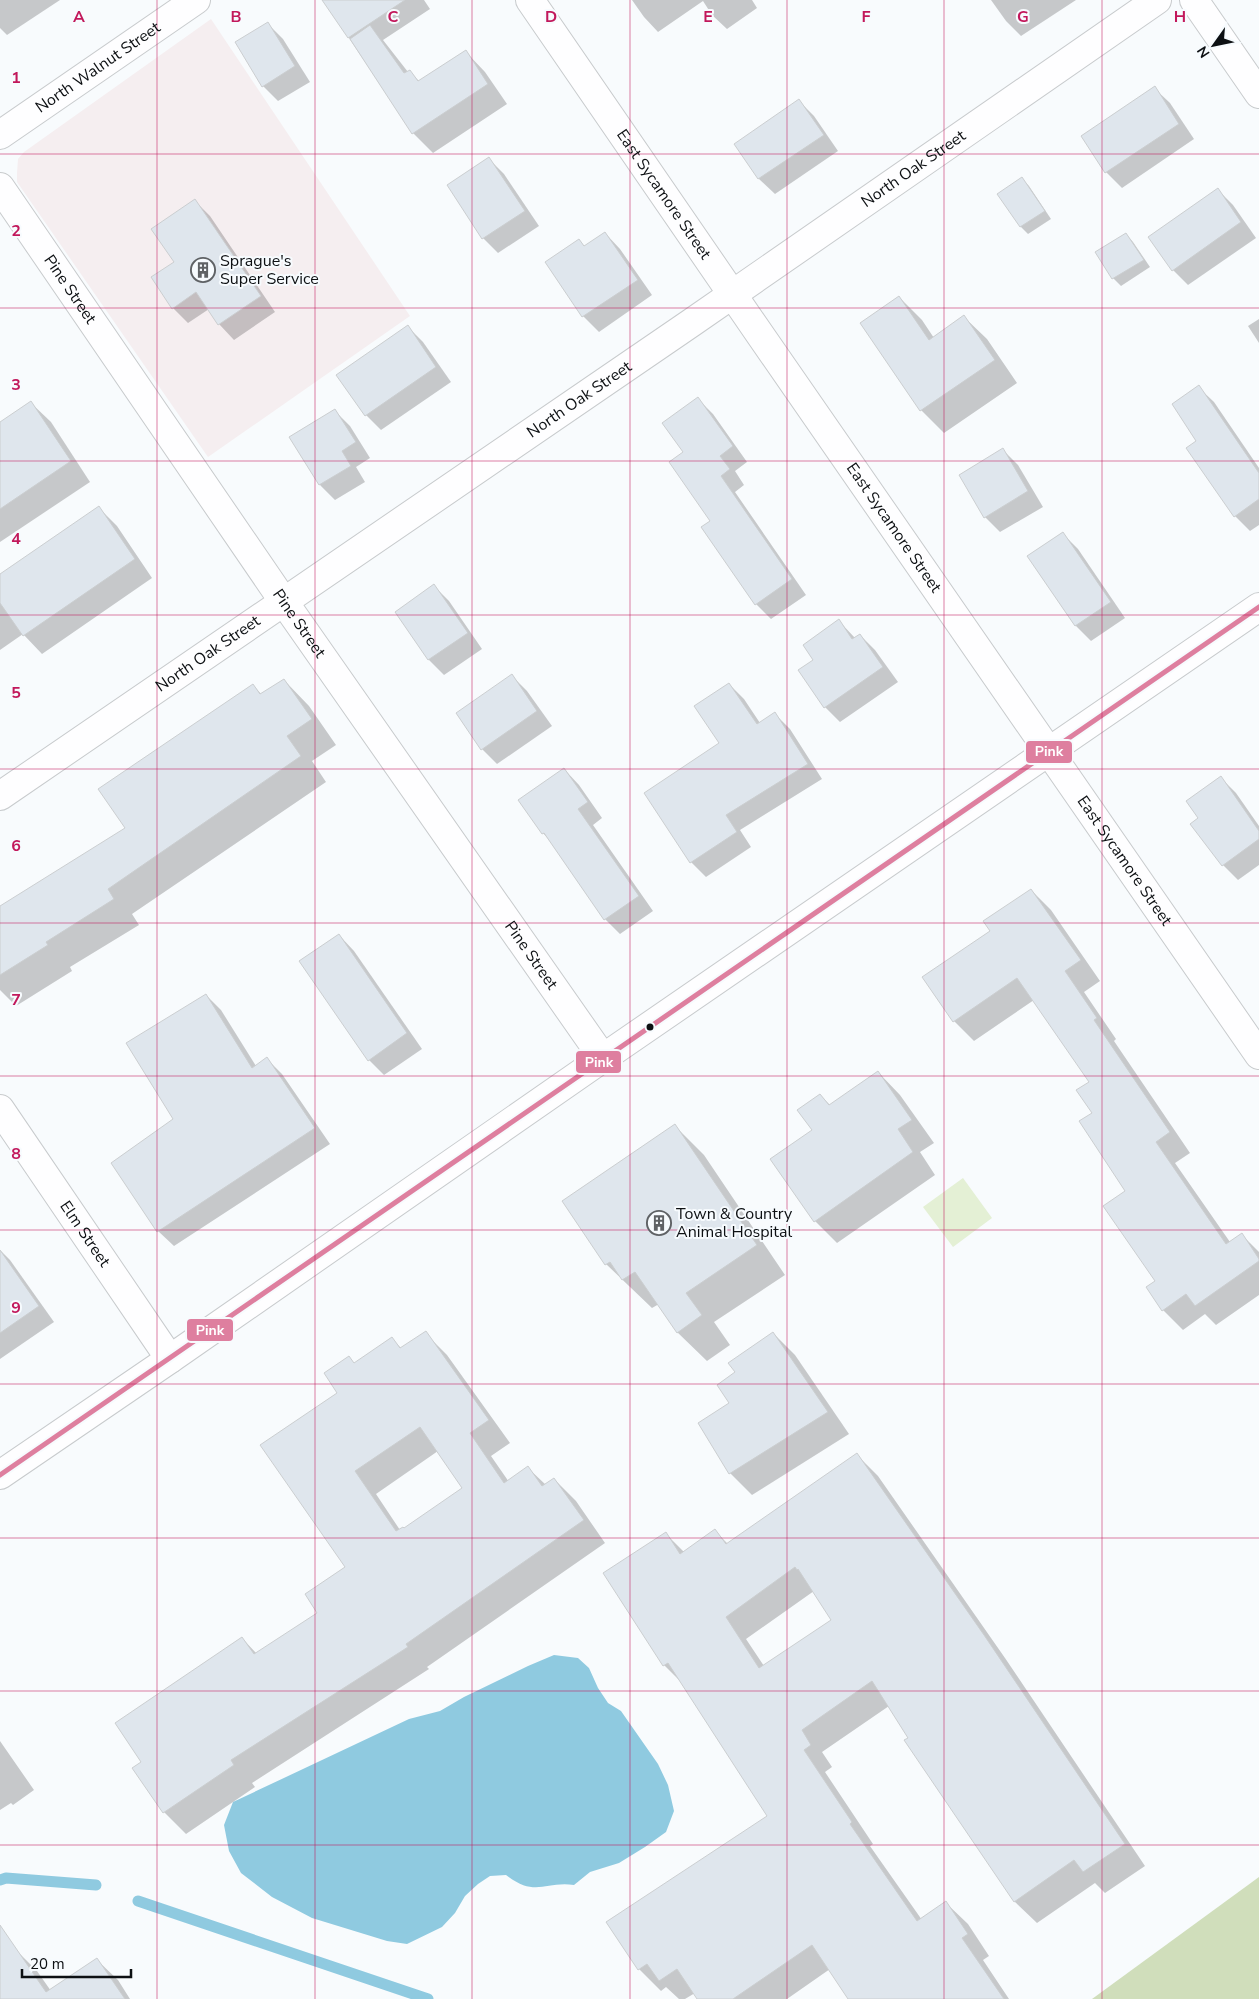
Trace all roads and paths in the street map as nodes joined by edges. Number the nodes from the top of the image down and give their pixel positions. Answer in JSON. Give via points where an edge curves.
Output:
{"nodes":[{"id":1,"x":196,"y":0,"type":"edge"},
{"id":2,"x":530,"y":0,"type":"edge"},
{"id":3,"x":1157,"y":0,"type":"edge"},
{"id":4,"x":1194,"y":0,"type":"edge"},
{"id":5,"x":1259,"y":94,"type":"edge"},
{"id":6,"x":0,"y":135,"type":"edge"},
{"id":7,"x":0,"y":187,"type":"edge"},
{"id":8,"x":732,"y":295,"type":"junction"},
{"id":9,"x":284,"y":602,"type":"junction"},
{"id":10,"x":1259,"y":607,"type":"edge"},
{"id":11,"x":1048,"y":752,"type":"junction"},
{"id":12,"x":0,"y":796,"type":"edge"},
{"id":13,"x":1259,"y":1055,"type":"edge"},
{"id":14,"x":603,"y":1058,"type":"junction"},
{"id":15,"x":0,"y":1109,"type":"edge"},
{"id":16,"x":170,"y":1359,"type":"junction"},
{"id":17,"x":0,"y":1475,"type":"edge"}],
"edges":[{"from":1,"to":6,"type":"street","name":"North Walnut Street"},
{"from":2,"to":8,"type":"street","name":"East Sycamore Street"},
{"from":3,"to":8,"type":"street","name":"North Oak Street"},
{"from":4,"to":5,"type":"street"},
{"from":7,"to":9,"type":"street","name":"Pine Street"},
{"from":8,"to":9,"type":"street","name":"North Oak Street"},
{"from":8,"to":11,"type":"street","name":"East Sycamore Street"},
{"from":9,"to":12,"type":"street","name":"North Oak Street"},
{"from":9,"to":14,"type":"street","name":"Pine Street"},
{"from":10,"to":11,"type":"street"},
{"from":11,"to":13,"type":"street","name":"East Sycamore Street"},
{"from":11,"to":14,"type":"street"},
{"from":14,"to":16,"type":"street"},
{"from":15,"to":16,"type":"street","name":"Elm Street"},
{"from":16,"to":17,"type":"street"}]}
